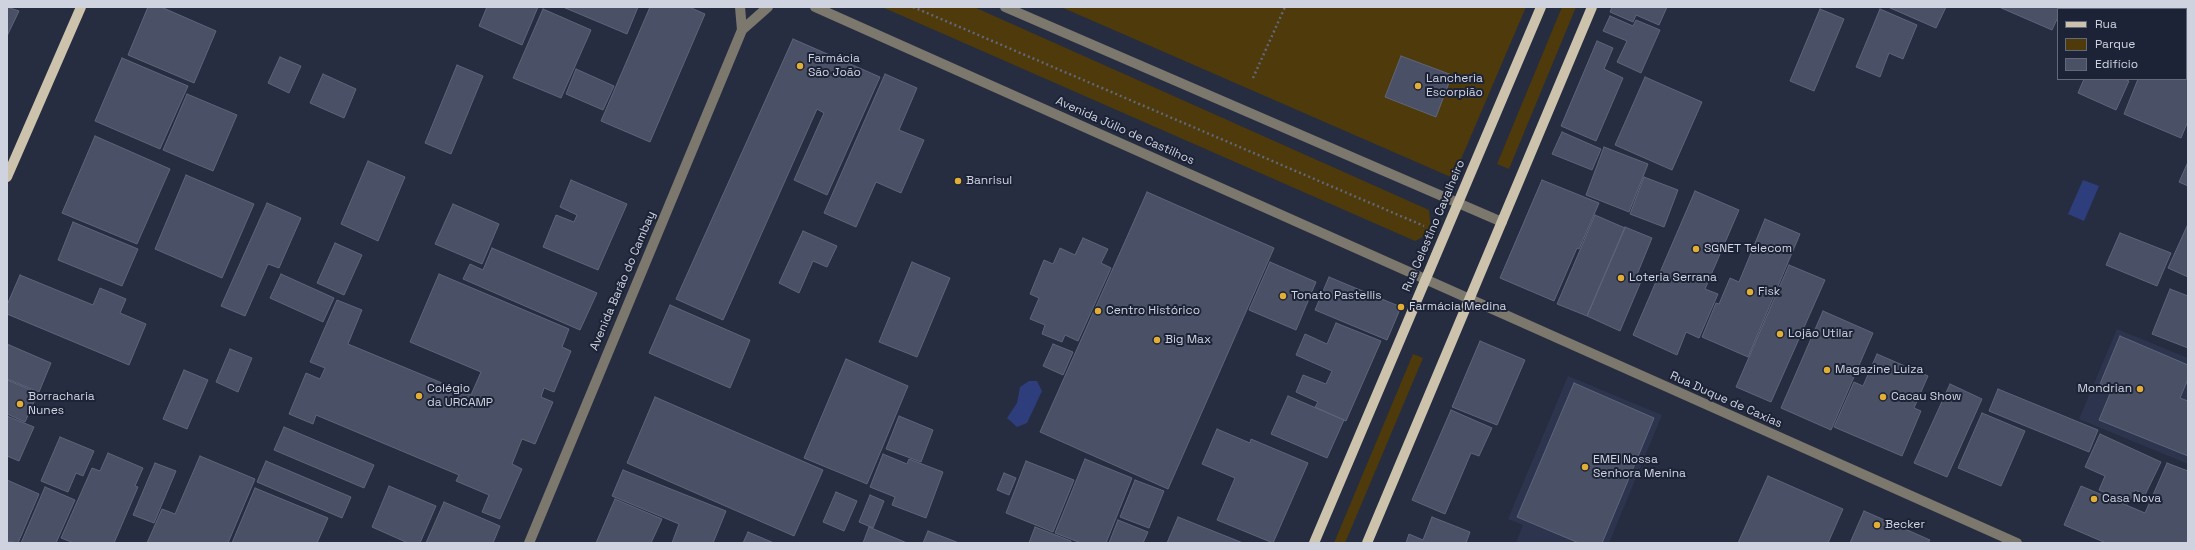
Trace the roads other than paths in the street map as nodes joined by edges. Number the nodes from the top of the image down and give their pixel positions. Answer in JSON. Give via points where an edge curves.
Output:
{"nodes":[{"id":1,"x":81,"y":7,"type":"edge"},
{"id":2,"x":740,"y":7,"type":"edge"},
{"id":3,"x":768,"y":7,"type":"edge"},
{"id":4,"x":815,"y":7,"type":"edge"},
{"id":5,"x":1005,"y":7,"type":"edge"},
{"id":6,"x":1541,"y":7,"type":"edge"},
{"id":7,"x":1592,"y":7,"type":"edge"},
{"id":8,"x":742,"y":30,"type":"junction"},
{"id":9,"x":7,"y":177,"type":"edge"},
{"id":10,"x":1459,"y":202,"type":"junction"},
{"id":11,"x":1502,"y":222,"type":"junction"},
{"id":12,"x":1425,"y":279,"type":"junction"},
{"id":13,"x":1469,"y":299,"type":"junction"},
{"id":14,"x":529,"y":543,"type":"edge"},
{"id":15,"x":1314,"y":543,"type":"edge"},
{"id":16,"x":1368,"y":543,"type":"edge"},
{"id":17,"x":2017,"y":543,"type":"edge"}],
"edges":[{"from":1,"to":9,"type":"main road"},
{"from":2,"to":8,"type":"street","name":"Avenida Barão do Cambay"},
{"from":3,"to":8,"type":"street","name":"Avenida Barão do Cambay"},
{"from":4,"to":12,"type":"street","name":"Avenida Júlio de Castilhos"},
{"from":5,"to":10,"type":"street"},
{"from":6,"to":10,"type":"main road","name":"Rua Celestino Cavalheiro"},
{"from":7,"to":11,"type":"main road"},
{"from":8,"to":14,"type":"street","name":"Avenida Barão do Cambay"},
{"from":10,"to":11,"type":"street"},
{"from":10,"to":12,"type":"main road","name":"Rua Celestino Cavalheiro"},
{"from":11,"to":13,"type":"main road"},
{"from":12,"to":13,"type":"street","name":"Rua Duque de Caxias"},
{"from":12,"to":15,"type":"main road","name":"Rua Celestino Cavalheiro"},
{"from":13,"to":16,"type":"main road"},
{"from":13,"to":17,"type":"street","name":"Rua Duque de Caxias"}]}
